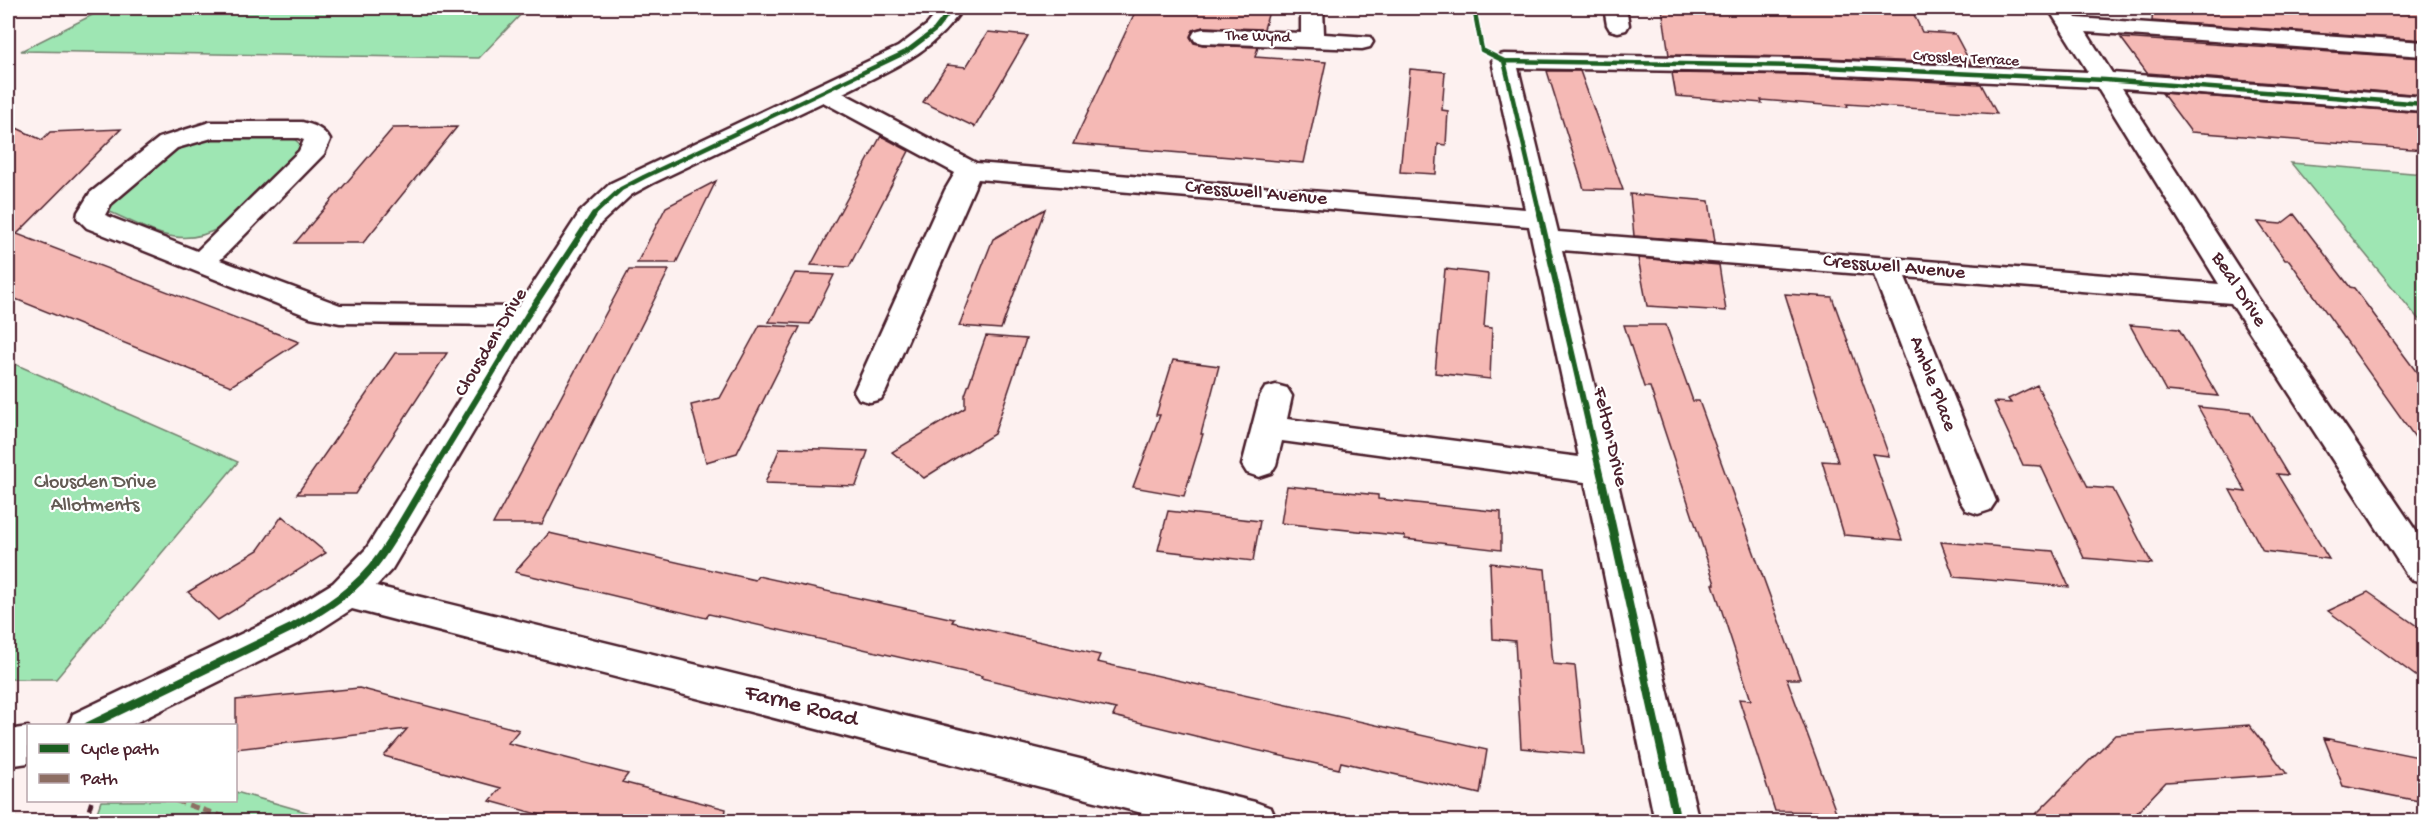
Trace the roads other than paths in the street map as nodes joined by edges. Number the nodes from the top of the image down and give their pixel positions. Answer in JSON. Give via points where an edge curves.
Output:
{"nodes":[{"id":1,"x":952,"y":8,"type":"edge"},
{"id":2,"x":1312,"y":8,"type":"edge"},
{"id":3,"x":2064,"y":16,"type":"edge"},
{"id":4,"x":1203,"y":36,"type":"dead end"},
{"id":5,"x":1313,"y":40,"type":"junction"},
{"id":6,"x":1362,"y":42,"type":"dead end"},
{"id":7,"x":2424,"y":49,"type":"edge"},
{"id":8,"x":1504,"y":61,"type":"joint"},
{"id":9,"x":2105,"y":80,"type":"junction"},
{"id":10,"x":825,"y":93,"type":"junction"},
{"id":11,"x":2424,"y":104,"type":"edge"},
{"id":12,"x":970,"y":170,"type":"junction"},
{"id":13,"x":1544,"y":229,"type":"junction"},
{"id":14,"x":202,"y":262,"type":"junction"},
{"id":15,"x":1886,"y":267,"type":"junction"},
{"id":16,"x":2241,"y":295,"type":"junction"},
{"id":17,"x":527,"y":316,"type":"junction"},
{"id":18,"x":870,"y":392,"type":"dead end"},
{"id":19,"x":1276,"y":396,"type":"dead end"},
{"id":20,"x":1268,"y":428,"type":"junction"},
{"id":21,"x":1259,"y":465,"type":"dead end"},
{"id":22,"x":1600,"y":472,"type":"junction"},
{"id":23,"x":1977,"y":501,"type":"dead end"},
{"id":24,"x":2424,"y":569,"type":"edge"},
{"id":25,"x":346,"y":593,"type":"junction"},
{"id":26,"x":92,"y":724,"type":"edge"},
{"id":27,"x":27,"y":745,"type":"edge"},
{"id":28,"x":8,"y":748,"type":"edge"},
{"id":29,"x":1255,"y":822,"type":"edge"},
{"id":30,"x":1677,"y":822,"type":"edge"}],
"edges":[{"from":1,"to":10,"type":"street","name":"Clousden Drive","via":[[935,30],[906,52]]},
{"from":2,"to":5,"type":"street","name":"The Wynd"},
{"from":3,"to":7,"type":"street"},
{"from":3,"to":9,"type":"street","name":"Beal Drive"},
{"from":4,"to":5,"type":"street","name":"The Wynd"},
{"from":5,"to":6,"type":"street","name":"The Wynd"},
{"from":8,"to":9,"type":"street","name":"Crossley Terrace","via":[[1801,66]]},
{"from":8,"to":13,"type":"street","name":"Felton Drive"},
{"from":9,"to":11,"type":"street","name":"Crossley Terrace"},
{"from":9,"to":16,"type":"street","name":"Beal Drive"},
{"from":10,"to":12,"type":"street","name":"Cresswell Avenue"},
{"from":10,"to":17,"type":"street","name":"Clousden Drive","via":[[621,189],[590,218]]},
{"from":12,"to":13,"type":"street","name":"Cresswell Avenue"},
{"from":12,"to":18,"type":"street"},
{"from":13,"to":15,"type":"street","name":"Cresswell Avenue"},
{"from":13,"to":22,"type":"street","name":"Felton Drive"},
{"from":14,"to":14,"type":"street","via":[[97,222],[92,212],[100,199],[157,149],[180,137],[225,129],[292,129],[315,136],[311,154]]},
{"from":14,"to":17,"type":"street","via":[[340,314]]},
{"from":15,"to":16,"type":"street","name":"Cresswell Avenue"},
{"from":15,"to":23,"type":"street","name":"Amble Place"},
{"from":16,"to":24,"type":"street","name":"Beal Drive"},
{"from":17,"to":25,"type":"street","name":"Clousden Drive","via":[[392,540]]},
{"from":19,"to":20,"type":"street"},
{"from":20,"to":21,"type":"street"},
{"from":20,"to":22,"type":"street","name":"Felton Drive"},
{"from":22,"to":30,"type":"street","name":"Felton Drive"},
{"from":25,"to":26,"type":"street","name":"Clousden Drive","via":[[293,627]]},
{"from":25,"to":29,"type":"street","name":"Farne Road"},
{"from":27,"to":28,"type":"street"}]}
